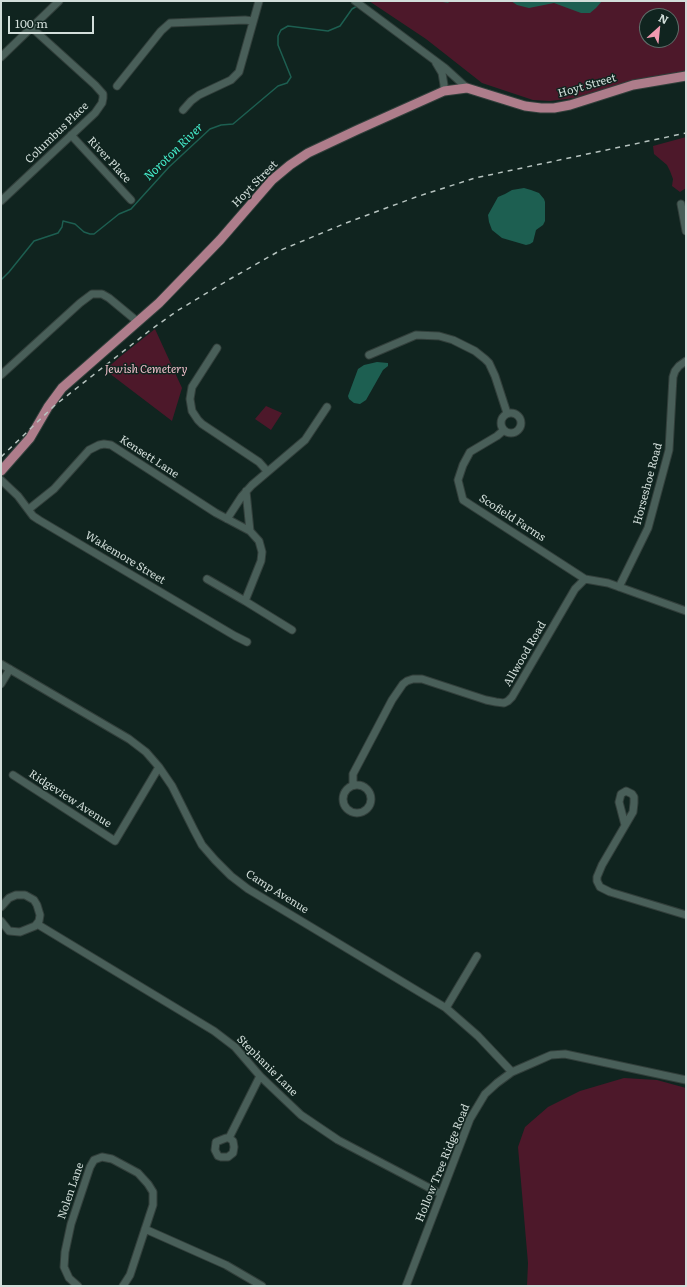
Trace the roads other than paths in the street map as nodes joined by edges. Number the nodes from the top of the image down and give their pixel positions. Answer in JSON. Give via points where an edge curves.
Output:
{"nodes":[{"id":1,"x":60,"y":1,"type":"edge"},
{"id":2,"x":259,"y":1,"type":"edge"},
{"id":3,"x":356,"y":1,"type":"edge"},
{"id":4,"x":253,"y":21,"type":"junction"},
{"id":5,"x":32,"y":28,"type":"junction"},
{"id":6,"x":1,"y":57,"type":"edge"},
{"id":7,"x":436,"y":62,"type":"junction"},
{"id":8,"x":686,"y":76,"type":"edge"},
{"id":9,"x":117,"y":86,"type":"dead end"},
{"id":10,"x":468,"y":88,"type":"junction"},
{"id":11,"x":444,"y":92,"type":"junction"},
{"id":12,"x":183,"y":110,"type":"dead end"},
{"id":13,"x":70,"y":135,"type":"junction"},
{"id":14,"x":130,"y":200,"type":"dead end"},
{"id":15,"x":1,"y":201,"type":"edge"},
{"id":16,"x":681,"y":204,"type":"dead end"},
{"id":17,"x":686,"y":231,"type":"edge"},
{"id":18,"x":138,"y":322,"type":"junction"},
{"id":19,"x":217,"y":348,"type":"dead end"},
{"id":20,"x":369,"y":355,"type":"dead end"},
{"id":21,"x":686,"y":361,"type":"edge"},
{"id":22,"x":1,"y":374,"type":"edge"},
{"id":23,"x":327,"y":407,"type":"dead end"},
{"id":24,"x":507,"y":413,"type":"junction"},
{"id":25,"x":504,"y":430,"type":"junction"},
{"id":26,"x":1,"y":471,"type":"edge"},
{"id":27,"x":267,"y":471,"type":"junction"},
{"id":28,"x":1,"y":480,"type":"edge"},
{"id":29,"x":246,"y":491,"type":"junction"},
{"id":30,"x":29,"y":509,"type":"junction"},
{"id":31,"x":227,"y":519,"type":"junction"},
{"id":32,"x":250,"y":531,"type":"junction"},
{"id":33,"x":207,"y":579,"type":"dead end"},
{"id":34,"x":585,"y":579,"type":"junction"},
{"id":35,"x":619,"y":587,"type":"junction"},
{"id":36,"x":245,"y":601,"type":"junction"},
{"id":37,"x":686,"y":611,"type":"edge"},
{"id":38,"x":292,"y":630,"type":"dead end"},
{"id":39,"x":248,"y":642,"type":"dead end"},
{"id":40,"x":1,"y":664,"type":"edge"},
{"id":41,"x":10,"y":669,"type":"junction"},
{"id":42,"x":1,"y":684,"type":"edge"},
{"id":43,"x":159,"y":767,"type":"junction"},
{"id":44,"x":13,"y":775,"type":"dead end"},
{"id":45,"x":353,"y":785,"type":"junction"},
{"id":46,"x":625,"y":825,"type":"dead end"},
{"id":47,"x":1,"y":907,"type":"edge"},
{"id":48,"x":686,"y":915,"type":"edge"},
{"id":49,"x":1,"y":921,"type":"edge"},
{"id":50,"x":37,"y":924,"type":"junction"},
{"id":51,"x":478,"y":956,"type":"dead end"},
{"id":52,"x":446,"y":1008,"type":"junction"},
{"id":53,"x":512,"y":1072,"type":"junction"},
{"id":54,"x":260,"y":1076,"type":"junction"},
{"id":55,"x":686,"y":1080,"type":"edge"},
{"id":56,"x":229,"y":1138,"type":"dead end"},
{"id":57,"x":442,"y":1194,"type":"junction"},
{"id":58,"x":145,"y":1229,"type":"junction"},
{"id":59,"x":78,"y":1286,"type":"edge"},
{"id":60,"x":123,"y":1286,"type":"edge"},
{"id":61,"x":262,"y":1286,"type":"edge"},
{"id":62,"x":406,"y":1286,"type":"edge"}],
"edges":[{"from":1,"to":5,"type":"street"},
{"from":2,"to":4,"type":"street"},
{"from":3,"to":7,"type":"street"},
{"from":4,"to":9,"type":"street","via":[[170,23]]},
{"from":4,"to":12,"type":"street","via":[[242,64],[236,76],[191,100]]},
{"from":5,"to":6,"type":"street"},
{"from":5,"to":13,"type":"street","name":"Columbus Place","via":[[103,94],[102,103],[95,112]]},
{"from":7,"to":10,"type":"street"},
{"from":7,"to":11,"type":"street","via":[[442,73]]},
{"from":8,"to":10,"type":"main road","name":"Hoyt Street","via":[[633,85],[554,108],[524,106]]},
{"from":10,"to":11,"type":"main road","name":"Hoyt Street"},
{"from":11,"to":18,"type":"main road","name":"Hoyt Street","via":[[316,149],[284,169],[227,233]]},
{"from":13,"to":14,"type":"street","name":"River Place"},
{"from":13,"to":15,"type":"street","name":"Columbus Place"},
{"from":16,"to":17,"type":"street"},
{"from":18,"to":22,"type":"street","via":[[109,298],[102,294],[92,294]]},
{"from":18,"to":26,"type":"main road","name":"Hoyt Street","via":[[62,388],[27,441]]},
{"from":19,"to":27,"type":"street","via":[[192,387],[190,406],[202,424],[259,462]]},
{"from":20,"to":24,"type":"street","via":[[416,335],[439,336],[453,340],[485,358],[489,363],[496,376]]},
{"from":21,"to":35,"type":"street","name":"Horseshoe Road","via":[[675,371],[669,450],[648,528]]},
{"from":23,"to":27,"type":"street","via":[[305,440]]},
{"from":24,"to":25,"type":"street","via":[[501,420]]},
{"from":24,"to":25,"type":"street","name":"Scofield Farms","via":[[519,415],[522,426],[514,433]]},
{"from":25,"to":34,"type":"street","name":"Scofield Farms","via":[[470,452],[458,480],[463,500]]},
{"from":27,"to":29,"type":"street"},
{"from":28,"to":30,"type":"street","name":"Wakemore Street"},
{"from":29,"to":31,"type":"street"},
{"from":29,"to":32,"type":"street","name":"Kensett Lane"},
{"from":30,"to":31,"type":"street","name":"Kensett Lane","via":[[54,489],[89,450],[104,444],[117,448]]},
{"from":30,"to":39,"type":"street","name":"Wakemore Street","via":[[33,516],[46,524]]},
{"from":31,"to":32,"type":"street","name":"Kensett Lane"},
{"from":32,"to":36,"type":"street","name":"Kensett Lane","via":[[259,541],[262,552],[261,562]]},
{"from":33,"to":36,"type":"street"},
{"from":34,"to":35,"type":"street"},
{"from":34,"to":45,"type":"street","name":"Allwood Road","via":[[575,589],[508,701],[486,700],[422,679],[413,679],[403,684],[353,774]]},
{"from":35,"to":37,"type":"street"},
{"from":36,"to":38,"type":"street"},
{"from":40,"to":41,"type":"street","name":"Camp Avenue"},
{"from":41,"to":42,"type":"street"},
{"from":41,"to":43,"type":"street","name":"Camp Avenue","via":[[128,739],[146,752]]},
{"from":43,"to":44,"type":"street","name":"Ridgeview Avenue","via":[[115,841]]},
{"from":43,"to":52,"type":"street","name":"Camp Avenue","via":[[172,786],[202,845],[231,876],[248,889]]},
{"from":45,"to":45,"type":"street","name":"Allwood Road","via":[[348,787],[343,795],[343,804],[353,813],[362,812],[370,804],[370,795],[366,788]]},
{"from":46,"to":48,"type":"street","via":[[599,872],[597,881],[600,887]]},
{"from":47,"to":50,"type":"street","via":[[9,898],[21,894],[29,897],[39,909]]},
{"from":49,"to":50,"type":"street","via":[[7,929],[16,933]]},
{"from":50,"to":54,"type":"street","name":"Stephanie Lane","via":[[214,1032],[236,1047]]},
{"from":51,"to":52,"type":"street"},
{"from":52,"to":53,"type":"street","name":"Camp Avenue","via":[[478,1036]]},
{"from":53,"to":55,"type":"street","name":"Hollow Tree Ridge Road","via":[[551,1055],[565,1054]]},
{"from":53,"to":57,"type":"street","name":"Hollow Tree Ridge Road","via":[[485,1094],[478,1105],[470,1119]]},
{"from":54,"to":56,"type":"street"},
{"from":54,"to":57,"type":"street","name":"Stephanie Lane","via":[[301,1116],[338,1140]]},
{"from":57,"to":62,"type":"street","name":"Hollow Tree Ridge Road"},
{"from":58,"to":59,"type":"street","name":"Nolen Lane","via":[[153,1205],[153,1192],[148,1184],[138,1173],[112,1159],[102,1157],[94,1160],[71,1224],[65,1252],[64,1267],[69,1278]]},
{"from":58,"to":60,"type":"street","name":"Nolen Lane","via":[[130,1275]]},
{"from":58,"to":61,"type":"street","via":[[226,1265]]}]}
